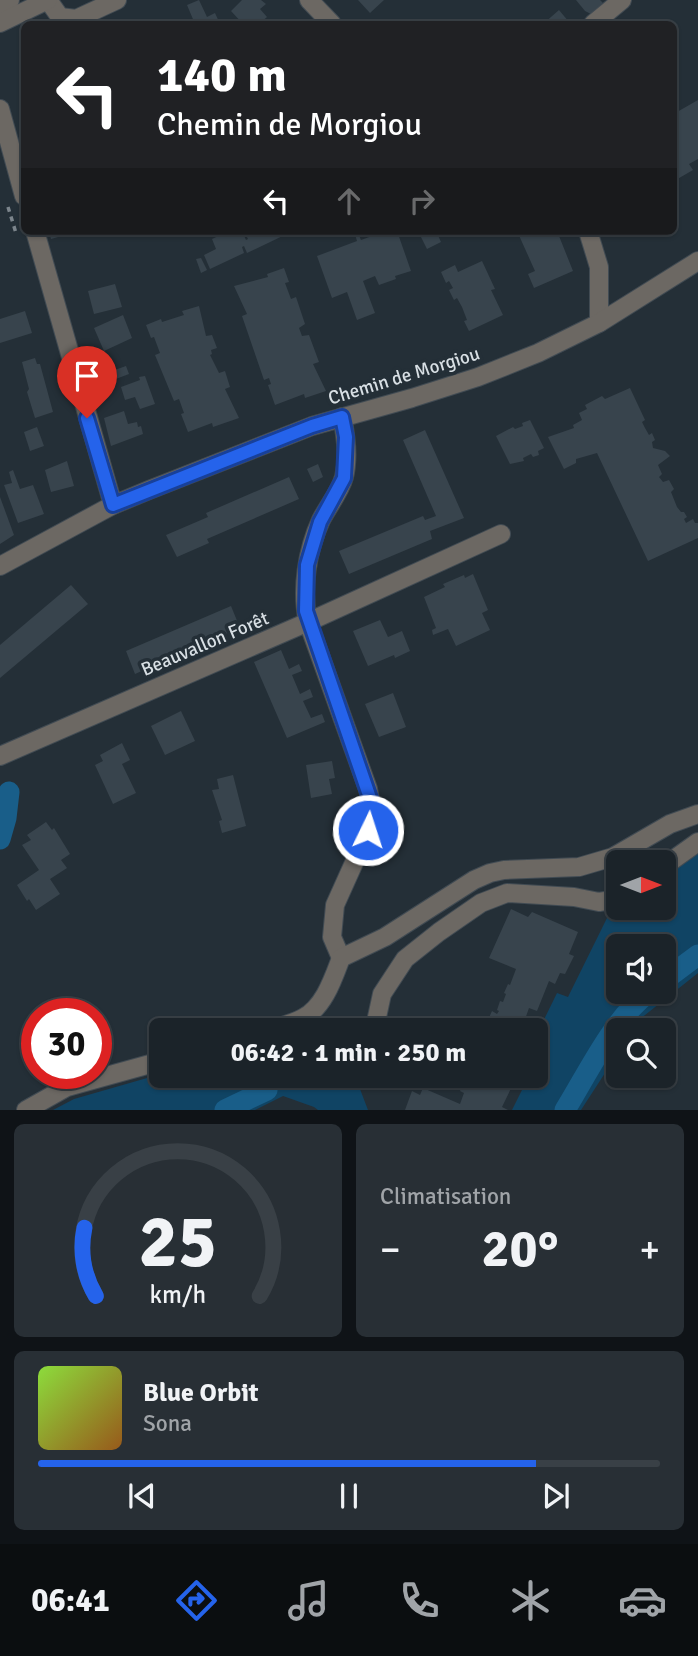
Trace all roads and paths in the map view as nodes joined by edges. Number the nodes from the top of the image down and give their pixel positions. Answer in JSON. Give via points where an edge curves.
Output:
{"nodes":[{"id":1,"x":10,"y":0,"type":"edge"},
{"id":2,"x":48,"y":0,"type":"edge"},
{"id":3,"x":117,"y":0,"type":"edge"},
{"id":4,"x":309,"y":0,"type":"edge"},
{"id":5,"x":622,"y":0,"type":"edge"},
{"id":6,"x":0,"y":15,"type":"edge"},
{"id":7,"x":329,"y":21,"type":"edge"},
{"id":8,"x":597,"y":21,"type":"edge"},
{"id":9,"x":0,"y":23,"type":"edge"},
{"id":10,"x":0,"y":109,"type":"edge"},
{"id":11,"x":13,"y":159,"type":"edge"},
{"id":12,"x":21,"y":185,"type":"edge"},
{"id":13,"x":35,"y":235,"type":"edge"},
{"id":14,"x":589,"y":235,"type":"edge"},
{"id":15,"x":698,"y":261,"type":"edge"},
{"id":16,"x":599,"y":323,"type":"junction"},
{"id":17,"x":342,"y":417,"type":"junction"},
{"id":18,"x":113,"y":505,"type":"junction"},
{"id":19,"x":501,"y":534,"type":"dead end"},
{"id":20,"x":0,"y":566,"type":"edge"},
{"id":21,"x":309,"y":622,"type":"junction"},
{"id":22,"x":0,"y":756,"type":"edge"},
{"id":23,"x":698,"y":814,"type":"edge"},
{"id":24,"x":698,"y":842,"type":"edge"},
{"id":25,"x":676,"y":858,"type":"edge"},
{"id":26,"x":606,"y":901,"type":"edge"},
{"id":27,"x":341,"y":958,"type":"junction"},
{"id":28,"x":301,"y":1018,"type":"edge"},
{"id":29,"x":377,"y":1018,"type":"edge"},
{"id":30,"x":149,"y":1064,"type":"edge"},
{"id":31,"x":26,"y":1110,"type":"edge"}],
"edges":[{"from":1,"to":6,"type":"street"},
{"from":2,"to":3,"type":"street","via":[[60,17],[76,19]]},
{"from":2,"to":9,"type":"street"},
{"from":4,"to":7,"type":"street"},
{"from":5,"to":8,"type":"street"},
{"from":10,"to":11,"type":"street"},
{"from":11,"to":12,"type":"street"},
{"from":13,"to":18,"type":"street"},
{"from":14,"to":16,"type":"street","via":[[599,267]]},
{"from":15,"to":16,"type":"street","name":"Chemin de Morgiou"},
{"from":16,"to":17,"type":"street","name":"Chemin de Morgiou","via":[[478,377]]},
{"from":17,"to":18,"type":"street","name":"Chemin de Morgiou"},
{"from":17,"to":21,"type":"street","via":[[344,478],[320,522],[307,565]]},
{"from":18,"to":20,"type":"street","name":"Chemin de Morgiou"},
{"from":19,"to":21,"type":"street","name":"Beauvallon Forêt"},
{"from":21,"to":22,"type":"street","name":"Beauvallon Forêt"},
{"from":21,"to":27,"type":"street","via":[[373,814],[335,905],[332,937]]},
{"from":23,"to":27,"type":"street","via":[[670,824],[613,857],[579,867],[490,873],[385,937]]},
{"from":24,"to":25,"type":"street"},
{"from":26,"to":29,"type":"street","via":[[507,893],[481,903],[405,959],[382,994]]},
{"from":27,"to":28,"type":"street","via":[[318,1006]]},
{"from":30,"to":31,"type":"street","via":[[67,1087]]}]}
